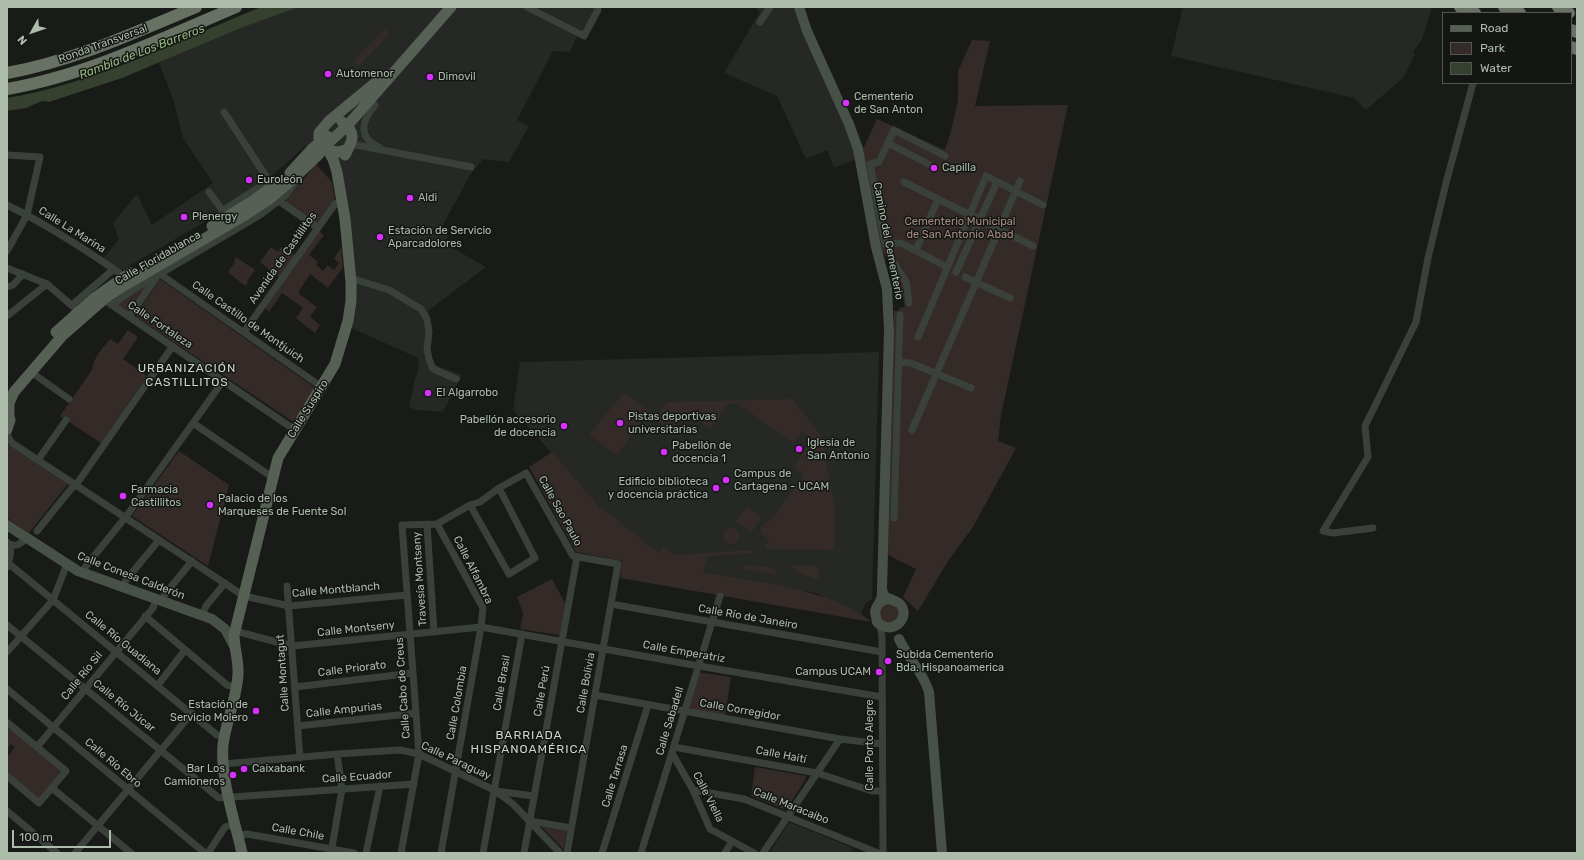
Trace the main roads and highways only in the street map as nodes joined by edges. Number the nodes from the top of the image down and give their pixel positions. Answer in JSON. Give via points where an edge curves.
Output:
{"nodes":[{"id":1,"x":189,"y":7,"type":"edge"},
{"id":2,"x":196,"y":7,"type":"edge"},
{"id":3,"x":237,"y":7,"type":"edge"},
{"id":4,"x":442,"y":7,"type":"edge"},
{"id":5,"x":451,"y":7,"type":"edge"},
{"id":6,"x":799,"y":7,"type":"edge"},
{"id":7,"x":1460,"y":7,"type":"edge"},
{"id":8,"x":1504,"y":7,"type":"edge"},
{"id":9,"x":1472,"y":12,"type":"edge"},
{"id":10,"x":1517,"y":12,"type":"edge"},
{"id":11,"x":109,"y":44,"type":"junction"},
{"id":12,"x":7,"y":73,"type":"edge"},
{"id":13,"x":380,"y":79,"type":"junction"},
{"id":14,"x":7,"y":89,"type":"edge"},
{"id":15,"x":344,"y":124,"type":"junction"},
{"id":16,"x":323,"y":141,"type":"junction"},
{"id":17,"x":349,"y":146,"type":"junction"},
{"id":18,"x":340,"y":183,"type":"junction"},
{"id":19,"x":7,"y":388,"type":"edge"},
{"id":20,"x":8,"y":412,"type":"edge"},
{"id":21,"x":7,"y":429,"type":"edge"},
{"id":22,"x":8,"y":527,"type":"edge"},
{"id":23,"x":882,"y":588,"type":"junction"},
{"id":24,"x":891,"y":599,"type":"junction"},
{"id":25,"x":878,"y":605,"type":"junction"},
{"id":26,"x":241,"y":608,"type":"junction"},
{"id":27,"x":220,"y":624,"type":"junction"},
{"id":28,"x":889,"y":626,"type":"junction"},
{"id":29,"x":232,"y":633,"type":"junction"},
{"id":30,"x":242,"y":853,"type":"edge"},
{"id":31,"x":942,"y":853,"type":"edge"}],
"edges":[{"from":1,"to":11,"type":"highway"},
{"from":2,"to":11,"type":"highway","name":"Ronda Transversal"},
{"from":3,"to":14,"type":"highway","name":"Ronda Transversal","via":[[90,67],[44,82]]},
{"from":4,"to":13,"type":"main road"},
{"from":5,"to":15,"type":"main road","via":[[370,100]]},
{"from":6,"to":23,"type":"main road","name":"Camino del Cementerio","via":[[854,136],[887,289],[889,331]]},
{"from":7,"to":9,"type":"highway"},
{"from":8,"to":10,"type":"highway"},
{"from":11,"to":12,"type":"highway","name":"Ronda Transversal","via":[[58,61]]},
{"from":13,"to":15,"type":"main road"},
{"from":13,"to":16,"type":"main road","via":[[329,121]]},
{"from":15,"to":16,"type":"main road"},
{"from":15,"to":16,"type":"main road","via":[[335,120]]},
{"from":15,"to":17,"type":"main road","via":[[352,132],[353,138]]},
{"from":16,"to":17,"type":"main road","via":[[330,151],[345,151]]},
{"from":16,"to":18,"type":"main road","via":[[333,159]]},
{"from":16,"to":19,"type":"main road","name":"Calle Floridablanca","via":[[294,169],[75,308]]},
{"from":16,"to":20,"type":"main road","name":"Calle Floridablanca","via":[[319,154],[281,189],[245,215],[127,284],[108,302],[63,335],[11,396]]},
{"from":17,"to":18,"type":"main road","via":[[341,165]]},
{"from":18,"to":26,"type":"main road","name":"Calle Suspiro","via":[[351,278],[351,301],[346,331],[335,364],[278,458]]},
{"from":20,"to":21,"type":"main road","name":"Calle Floridablanca","via":[[10,420]]},
{"from":22,"to":27,"type":"main road","name":"Calle Conesa Calderón","via":[[83,573],[202,615]]},
{"from":23,"to":24,"type":"main road","via":[[884,596]]},
{"from":23,"to":25,"type":"main road","name":"Camino del Cementerio"},
{"from":24,"to":25,"type":"main road","via":[[883,600]]},
{"from":24,"to":28,"type":"main road","via":[[899,603],[903,617]]},
{"from":25,"to":28,"type":"main road","via":[[875,615]]},
{"from":26,"to":27,"type":"main road","via":[[231,622]]},
{"from":26,"to":29,"type":"main road","name":"Calle Suspiro"},
{"from":27,"to":29,"type":"main road","name":"Calle Conesa Calderón"},
{"from":28,"to":31,"type":"main road","via":[[923,676],[929,692]]},
{"from":29,"to":30,"type":"main road","name":"Calle Suspiro","via":[[238,674],[222,754]]}]}
